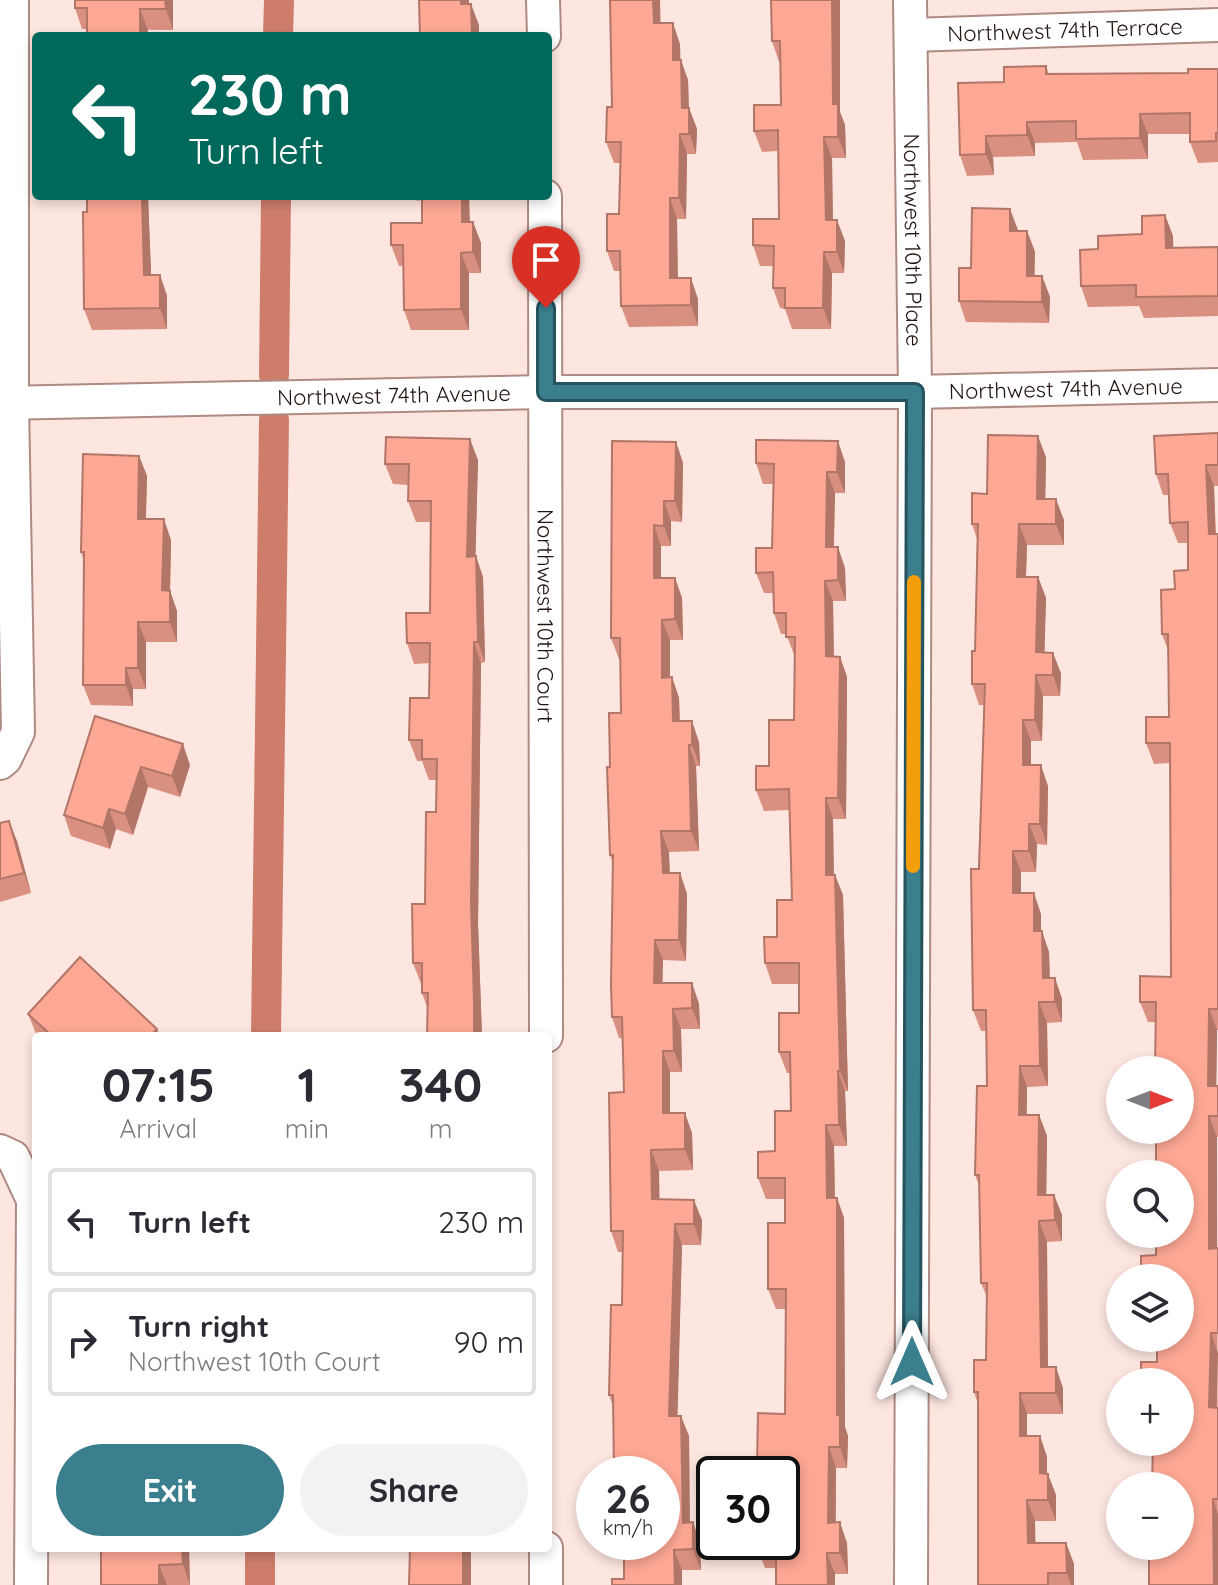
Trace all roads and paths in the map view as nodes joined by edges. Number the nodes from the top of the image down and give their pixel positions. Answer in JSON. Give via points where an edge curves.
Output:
{"nodes":[{"id":1,"x":12,"y":0,"type":"edge"},
{"id":2,"x":543,"y":0,"type":"edge"},
{"id":3,"x":910,"y":0,"type":"edge"},
{"id":4,"x":1218,"y":25,"type":"edge"},
{"id":5,"x":544,"y":32,"type":"edge"},
{"id":6,"x":911,"y":35,"type":"junction"},
{"id":7,"x":545,"y":200,"type":"edge"},
{"id":8,"x":1218,"y":385,"type":"edge"},
{"id":9,"x":546,"y":392,"type":"junction"},
{"id":10,"x":915,"y":392,"type":"junction"},
{"id":11,"x":6,"y":403,"type":"edge"},
{"id":12,"x":2,"y":761,"type":"edge"},
{"id":13,"x":546,"y":1032,"type":"edge"},
{"id":14,"x":6,"y":1154,"type":"edge"},
{"id":15,"x":32,"y":1198,"type":"edge"},
{"id":16,"x":32,"y":1217,"type":"edge"},
{"id":17,"x":15,"y":1512,"type":"edge"},
{"id":18,"x":546,"y":1552,"type":"edge"},
{"id":19,"x":31,"y":1585,"type":"edge"},
{"id":20,"x":546,"y":1585,"type":"edge"},
{"id":21,"x":911,"y":1585,"type":"edge"}],
"edges":[{"from":1,"to":11,"type":"street"},
{"from":2,"to":5,"type":"street"},
{"from":3,"to":6,"type":"street","name":"Northwest 10th Place"},
{"from":4,"to":6,"type":"street","name":"Northwest 74th Terrace"},
{"from":6,"to":10,"type":"street","name":"Northwest 10th Place"},
{"from":7,"to":9,"type":"street","name":"Northwest 10th Court"},
{"from":8,"to":10,"type":"street","name":"Northwest 74th Avenue"},
{"from":9,"to":10,"type":"street","name":"Northwest 74th Avenue"},
{"from":9,"to":11,"type":"street","name":"Northwest 74th Avenue"},
{"from":9,"to":13,"type":"street","name":"Northwest 10th Court"},
{"from":10,"to":21,"type":"street","name":"Northwest 10th Place"},
{"from":11,"to":12,"type":"street","via":[[18,732]]},
{"from":14,"to":15,"type":"street"},
{"from":16,"to":17,"type":"street"},
{"from":17,"to":19,"type":"street"},
{"from":18,"to":20,"type":"street"}]}
